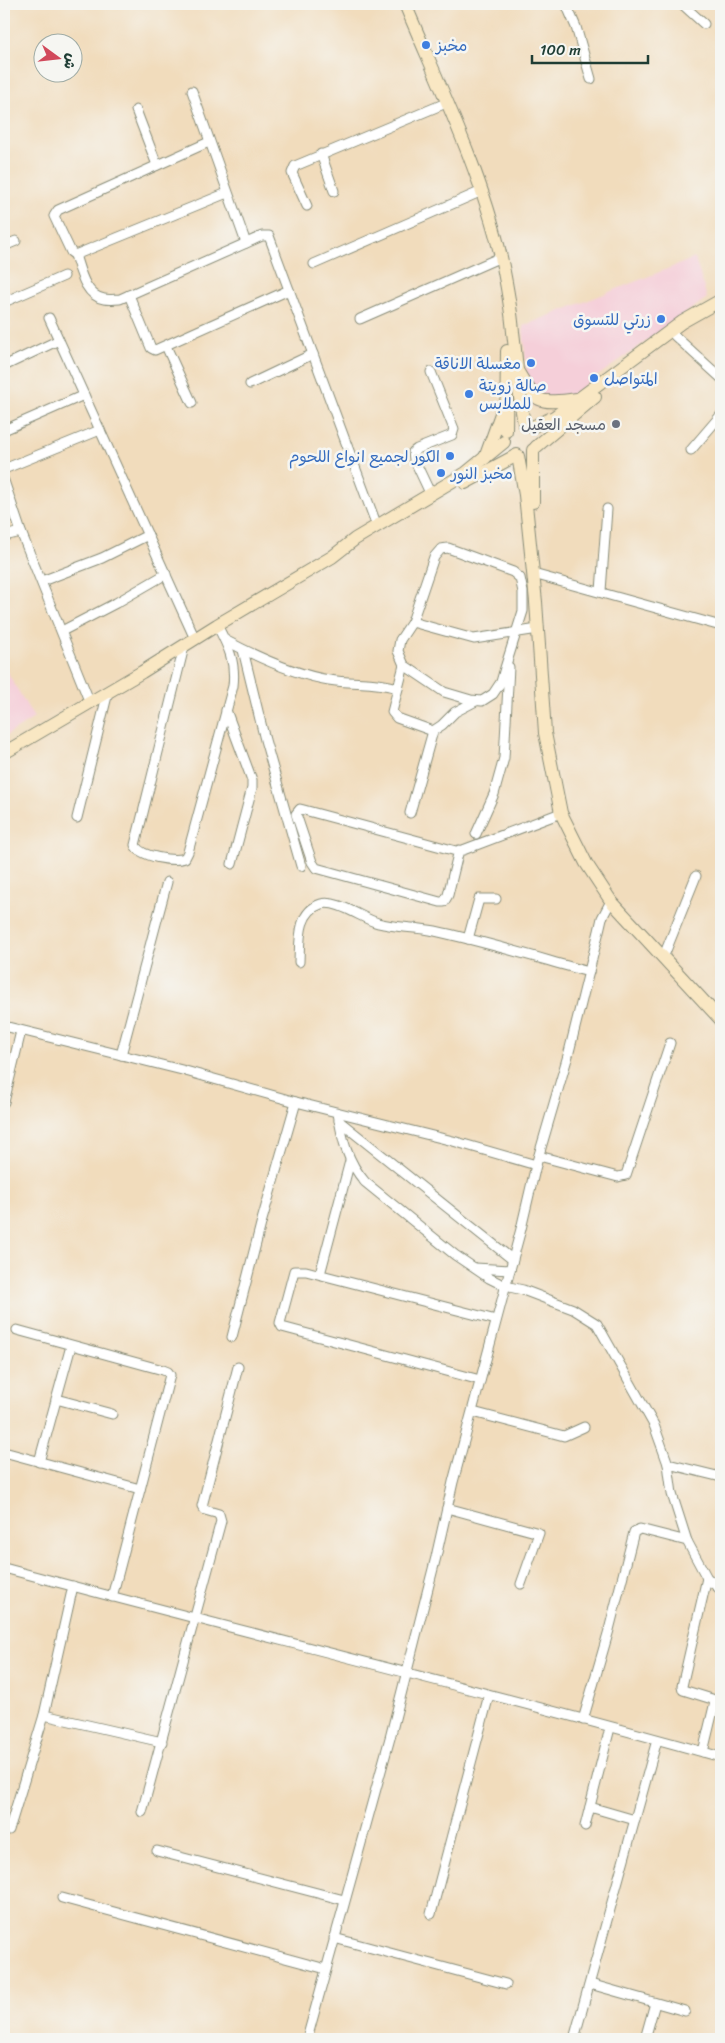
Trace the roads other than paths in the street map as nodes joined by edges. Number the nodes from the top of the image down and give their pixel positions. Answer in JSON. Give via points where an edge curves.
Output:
{"nodes":[{"id":1,"x":405,"y":4,"type":"edge"},
{"id":2,"x":566,"y":4,"type":"edge"},
{"id":3,"x":682,"y":4,"type":"edge"},
{"id":4,"x":704,"y":24,"type":"dead end"},
{"id":5,"x":591,"y":79,"type":"dead end"},
{"id":6,"x":192,"y":91,"type":"dead end"},
{"id":7,"x":446,"y":103,"type":"junction"},
{"id":8,"x":136,"y":110,"type":"dead end"},
{"id":9,"x":209,"y":142,"type":"junction"},
{"id":10,"x":320,"y":154,"type":"junction"},
{"id":11,"x":157,"y":165,"type":"junction"},
{"id":12,"x":334,"y":191,"type":"dead end"},
{"id":13,"x":482,"y":191,"type":"junction"},
{"id":14,"x":227,"y":193,"type":"junction"},
{"id":15,"x":307,"y":206,"type":"dead end"},
{"id":16,"x":16,"y":240,"type":"dead end"},
{"id":17,"x":246,"y":243,"type":"junction"},
{"id":18,"x":4,"y":246,"type":"edge"},
{"id":19,"x":76,"y":255,"type":"junction"},
{"id":20,"x":501,"y":257,"type":"junction"},
{"id":21,"x":314,"y":264,"type":"dead end"},
{"id":22,"x":64,"y":276,"type":"dead end"},
{"id":23,"x":289,"y":290,"type":"junction"},
{"id":24,"x":129,"y":294,"type":"junction"},
{"id":25,"x":508,"y":294,"type":"junction"},
{"id":26,"x":721,"y":300,"type":"edge"},
{"id":27,"x":4,"y":302,"type":"edge"},
{"id":28,"x":700,"y":313,"type":"junction"},
{"id":29,"x":49,"y":318,"type":"dead end"},
{"id":30,"x":360,"y":319,"type":"dead end"},
{"id":31,"x":675,"y":336,"type":"junction"},
{"id":32,"x":60,"y":340,"type":"junction"},
{"id":33,"x":166,"y":346,"type":"junction"},
{"id":34,"x":313,"y":354,"type":"junction"},
{"id":35,"x":4,"y":366,"type":"edge"},
{"id":36,"x":516,"y":369,"type":"junction"},
{"id":37,"x":431,"y":372,"type":"dead end"},
{"id":38,"x":721,"y":378,"type":"edge"},
{"id":39,"x":250,"y":384,"type":"dead end"},
{"id":40,"x":507,"y":391,"type":"junction"},
{"id":41,"x":84,"y":395,"type":"junction"},
{"id":42,"x":578,"y":400,"type":"junction"},
{"id":43,"x":192,"y":403,"type":"dead end"},
{"id":44,"x":721,"y":415,"type":"edge"},
{"id":45,"x":528,"y":425,"type":"junction"},
{"id":46,"x":4,"y":430,"type":"edge"},
{"id":47,"x":100,"y":430,"type":"junction"},
{"id":48,"x":505,"y":437,"type":"junction"},
{"id":49,"x":534,"y":448,"type":"junction"},
{"id":50,"x":691,"y":450,"type":"dead end"},
{"id":51,"x":518,"y":456,"type":"junction"},
{"id":52,"x":484,"y":460,"type":"junction"},
{"id":53,"x":4,"y":469,"type":"edge"},
{"id":54,"x":4,"y":481,"type":"edge"},
{"id":55,"x":431,"y":495,"type":"junction"},
{"id":56,"x":607,"y":510,"type":"dead end"},
{"id":57,"x":377,"y":526,"type":"junction"},
{"id":58,"x":21,"y":532,"type":"junction"},
{"id":59,"x":148,"y":535,"type":"junction"},
{"id":60,"x":4,"y":536,"type":"edge"},
{"id":61,"x":332,"y":557,"type":"junction"},
{"id":62,"x":166,"y":574,"type":"junction"},
{"id":63,"x":537,"y":574,"type":"junction"},
{"id":64,"x":42,"y":581,"type":"junction"},
{"id":65,"x":601,"y":591,"type":"junction"},
{"id":66,"x":536,"y":602,"type":"junction"},
{"id":67,"x":412,"y":622,"type":"junction"},
{"id":68,"x":217,"y":624,"type":"junction"},
{"id":69,"x":721,"y":626,"type":"edge"},
{"id":70,"x":538,"y":629,"type":"junction"},
{"id":71,"x":62,"y":631,"type":"junction"},
{"id":72,"x":516,"y":633,"type":"junction"},
{"id":73,"x":195,"y":639,"type":"junction"},
{"id":74,"x":225,"y":640,"type":"junction"},
{"id":75,"x":184,"y":646,"type":"junction"},
{"id":76,"x":243,"y":650,"type":"junction"},
{"id":77,"x":510,"y":654,"type":"junction"},
{"id":78,"x":404,"y":665,"type":"junction"},
{"id":79,"x":398,"y":688,"type":"junction"},
{"id":80,"x":108,"y":692,"type":"junction"},
{"id":81,"x":478,"y":700,"type":"junction"},
{"id":82,"x":90,"y":703,"type":"junction"},
{"id":83,"x":226,"y":710,"type":"junction"},
{"id":84,"x":433,"y":731,"type":"junction"},
{"id":85,"x":4,"y":753,"type":"edge"},
{"id":86,"x":410,"y":813,"type":"dead end"},
{"id":87,"x":561,"y":813,"type":"junction"},
{"id":88,"x":77,"y":818,"type":"dead end"},
{"id":89,"x":476,"y":834,"type":"dead end"},
{"id":90,"x":460,"y":850,"type":"junction"},
{"id":91,"x":232,"y":864,"type":"dead end"},
{"id":92,"x":300,"y":866,"type":"dead end"},
{"id":93,"x":696,"y":876,"type":"dead end"},
{"id":94,"x":167,"y":882,"type":"dead end"},
{"id":95,"x":496,"y":899,"type":"dead end"},
{"id":96,"x":611,"y":900,"type":"junction"},
{"id":97,"x":468,"y":939,"type":"junction"},
{"id":98,"x":663,"y":958,"type":"junction"},
{"id":99,"x":299,"y":962,"type":"dead end"},
{"id":100,"x":589,"y":972,"type":"junction"},
{"id":101,"x":721,"y":1020,"type":"edge"},
{"id":102,"x":4,"y":1026,"type":"edge"},
{"id":103,"x":21,"y":1031,"type":"junction"},
{"id":104,"x":670,"y":1043,"type":"dead end"},
{"id":105,"x":122,"y":1054,"type":"junction"},
{"id":106,"x":4,"y":1102,"type":"edge"},
{"id":107,"x":296,"y":1102,"type":"junction"},
{"id":108,"x":338,"y":1117,"type":"junction"},
{"id":109,"x":350,"y":1161,"type":"junction"},
{"id":110,"x":538,"y":1161,"type":"junction"},
{"id":111,"x":511,"y":1265,"type":"junction"},
{"id":112,"x":475,"y":1268,"type":"junction"},
{"id":113,"x":320,"y":1274,"type":"junction"},
{"id":114,"x":505,"y":1286,"type":"junction"},
{"id":115,"x":496,"y":1320,"type":"junction"},
{"id":116,"x":17,"y":1330,"type":"dead end"},
{"id":117,"x":232,"y":1337,"type":"dead end"},
{"id":118,"x":71,"y":1346,"type":"junction"},
{"id":119,"x":238,"y":1367,"type":"dead end"},
{"id":120,"x":480,"y":1380,"type":"junction"},
{"id":121,"x":56,"y":1399,"type":"junction"},
{"id":122,"x":473,"y":1412,"type":"junction"},
{"id":123,"x":112,"y":1414,"type":"dead end"},
{"id":124,"x":584,"y":1427,"type":"dead end"},
{"id":125,"x":4,"y":1452,"type":"edge"},
{"id":126,"x":39,"y":1462,"type":"junction"},
{"id":127,"x":668,"y":1464,"type":"junction"},
{"id":128,"x":721,"y":1477,"type":"edge"},
{"id":129,"x":140,"y":1489,"type":"junction"},
{"id":130,"x":447,"y":1508,"type":"junction"},
{"id":131,"x":687,"y":1541,"type":"junction"},
{"id":132,"x":4,"y":1568,"type":"edge"},
{"id":133,"x":707,"y":1578,"type":"junction"},
{"id":134,"x":521,"y":1584,"type":"dead end"},
{"id":135,"x":73,"y":1586,"type":"junction"},
{"id":136,"x":721,"y":1590,"type":"edge"},
{"id":137,"x":112,"y":1597,"type":"junction"},
{"id":138,"x":195,"y":1620,"type":"junction"},
{"id":139,"x":406,"y":1672,"type":"junction"},
{"id":140,"x":489,"y":1695,"type":"junction"},
{"id":141,"x":44,"y":1715,"type":"junction"},
{"id":142,"x":582,"y":1720,"type":"junction"},
{"id":143,"x":610,"y":1728,"type":"junction"},
{"id":144,"x":657,"y":1740,"type":"junction"},
{"id":145,"x":162,"y":1742,"type":"junction"},
{"id":146,"x":703,"y":1752,"type":"junction"},
{"id":147,"x":721,"y":1757,"type":"edge"},
{"id":148,"x":590,"y":1807,"type":"junction"},
{"id":149,"x":142,"y":1812,"type":"dead end"},
{"id":150,"x":635,"y":1820,"type":"junction"},
{"id":151,"x":585,"y":1826,"type":"dead end"},
{"id":152,"x":9,"y":1830,"type":"dead end"},
{"id":153,"x":157,"y":1851,"type":"dead end"},
{"id":154,"x":62,"y":1898,"type":"dead end"},
{"id":155,"x":344,"y":1900,"type":"junction"},
{"id":156,"x":431,"y":1914,"type":"dead end"},
{"id":157,"x":334,"y":1938,"type":"junction"},
{"id":158,"x":326,"y":1969,"type":"junction"},
{"id":159,"x":506,"y":1984,"type":"dead end"},
{"id":160,"x":590,"y":1984,"type":"junction"},
{"id":161,"x":655,"y":2002,"type":"junction"},
{"id":162,"x":685,"y":2011,"type":"dead end"},
{"id":163,"x":307,"y":2039,"type":"edge"},
{"id":164,"x":574,"y":2039,"type":"edge"},
{"id":165,"x":645,"y":2039,"type":"edge"}],
"edges":[{"from":1,"to":7,"type":"main road"},
{"from":2,"to":5,"type":"street"},
{"from":3,"to":4,"type":"street"},
{"from":6,"to":9,"type":"street"},
{"from":7,"to":10,"type":"street"},
{"from":7,"to":13,"type":"main road"},
{"from":8,"to":11,"type":"street"},
{"from":9,"to":11,"type":"street"},
{"from":9,"to":14,"type":"street"},
{"from":10,"to":12,"type":"street"},
{"from":10,"to":15,"type":"street","via":[[293,168],[292,173]]},
{"from":11,"to":19,"type":"street","via":[[56,211],[54,216],[71,252]]},
{"from":13,"to":20,"type":"main road"},
{"from":13,"to":21,"type":"street"},
{"from":14,"to":17,"type":"street"},
{"from":14,"to":19,"type":"street"},
{"from":16,"to":18,"type":"street"},
{"from":17,"to":23,"type":"street","via":[[270,236]]},
{"from":17,"to":24,"type":"street"},
{"from":19,"to":24,"type":"street","via":[[84,282],[95,295],[104,300]]},
{"from":20,"to":25,"type":"main road"},
{"from":20,"to":30,"type":"street"},
{"from":22,"to":27,"type":"street"},
{"from":23,"to":33,"type":"street"},
{"from":23,"to":34,"type":"street"},
{"from":24,"to":33,"type":"street","via":[[152,348]]},
{"from":25,"to":36,"type":"main road"},
{"from":25,"to":40,"type":"main road"},
{"from":26,"to":28,"type":"main road"},
{"from":28,"to":31,"type":"main road"},
{"from":28,"to":42,"type":"main road","via":[[682,322]]},
{"from":29,"to":32,"type":"street"},
{"from":31,"to":38,"type":"street"},
{"from":31,"to":49,"type":"main road"},
{"from":32,"to":35,"type":"street"},
{"from":32,"to":41,"type":"street"},
{"from":33,"to":43,"type":"street"},
{"from":34,"to":39,"type":"street"},
{"from":34,"to":57,"type":"street"},
{"from":36,"to":42,"type":"main road","via":[[531,394],[538,399],[549,402]]},
{"from":36,"to":45,"type":"main road"},
{"from":37,"to":55,"type":"street","via":[[454,429],[452,435],[413,452]]},
{"from":40,"to":48,"type":"main road"},
{"from":40,"to":52,"type":"main road"},
{"from":41,"to":46,"type":"street"},
{"from":41,"to":47,"type":"street"},
{"from":42,"to":45,"type":"main road","via":[[547,421]]},
{"from":44,"to":50,"type":"street"},
{"from":45,"to":48,"type":"main road","via":[[512,425]]},
{"from":45,"to":49,"type":"main road","via":[[537,434]]},
{"from":47,"to":53,"type":"street"},
{"from":47,"to":59,"type":"street"},
{"from":48,"to":51,"type":"main road","via":[[508,450]]},
{"from":48,"to":52,"type":"main road"},
{"from":49,"to":51,"type":"main road","via":[[526,455]]},
{"from":49,"to":63,"type":"main road","via":[[532,490]]},
{"from":51,"to":61,"type":"main road","via":[[470,480],[358,546]]},
{"from":51,"to":66,"type":"main road"},
{"from":52,"to":55,"type":"main road"},
{"from":54,"to":58,"type":"street"},
{"from":55,"to":57,"type":"main road"},
{"from":56,"to":65,"type":"street"},
{"from":57,"to":61,"type":"main road"},
{"from":58,"to":60,"type":"street"},
{"from":58,"to":64,"type":"street"},
{"from":59,"to":62,"type":"street"},
{"from":59,"to":64,"type":"street","via":[[102,558]]},
{"from":61,"to":68,"type":"main road"},
{"from":62,"to":71,"type":"street"},
{"from":62,"to":73,"type":"street"},
{"from":63,"to":65,"type":"street"},
{"from":63,"to":66,"type":"main road"},
{"from":64,"to":71,"type":"street"},
{"from":65,"to":69,"type":"street"},
{"from":66,"to":70,"type":"main road"},
{"from":67,"to":72,"type":"street","via":[[474,639]]},
{"from":67,"to":72,"type":"street","via":[[434,557],[448,548],[513,572],[520,578],[523,611]]},
{"from":67,"to":78,"type":"street","via":[[400,640],[398,651]]},
{"from":68,"to":73,"type":"main road"},
{"from":68,"to":74,"type":"street"},
{"from":70,"to":72,"type":"street"},
{"from":70,"to":87,"type":"main road","via":[[545,733]]},
{"from":71,"to":82,"type":"street"},
{"from":72,"to":77,"type":"street"},
{"from":73,"to":75,"type":"main road"},
{"from":74,"to":76,"type":"street"},
{"from":74,"to":83,"type":"street","via":[[234,671]]},
{"from":75,"to":80,"type":"main road"},
{"from":75,"to":83,"type":"street","via":[[136,835],[137,849],[172,860],[185,858]]},
{"from":76,"to":79,"type":"street","via":[[312,676],[343,682],[381,683]]},
{"from":76,"to":92,"type":"street"},
{"from":77,"to":81,"type":"street","via":[[501,682],[492,694]]},
{"from":77,"to":89,"type":"street","via":[[504,758],[494,794]]},
{"from":78,"to":79,"type":"street"},
{"from":78,"to":81,"type":"street","via":[[444,692]]},
{"from":79,"to":84,"type":"street","via":[[394,715]]},
{"from":80,"to":82,"type":"main road"},
{"from":80,"to":88,"type":"street"},
{"from":81,"to":84,"type":"street","via":[[455,712]]},
{"from":82,"to":85,"type":"main road"},
{"from":83,"to":91,"type":"street","via":[[252,780]]},
{"from":84,"to":86,"type":"street"},
{"from":87,"to":90,"type":"street"},
{"from":87,"to":96,"type":"main road","via":[[586,863]]},
{"from":90,"to":90,"type":"street","via":[[304,810],[297,810],[296,814],[316,868],[440,902],[444,902],[448,895]]},
{"from":93,"to":98,"type":"street"},
{"from":94,"to":105,"type":"street"},
{"from":95,"to":97,"type":"street","via":[[479,899]]},
{"from":96,"to":98,"type":"main road"},
{"from":96,"to":100,"type":"street","via":[[602,918]]},
{"from":97,"to":99,"type":"street","via":[[376,922],[325,903],[305,915]]},
{"from":97,"to":100,"type":"street"},
{"from":98,"to":101,"type":"main road"},
{"from":100,"to":110,"type":"street"},
{"from":102,"to":103,"type":"street"},
{"from":103,"to":105,"type":"street"},
{"from":103,"to":106,"type":"street"},
{"from":104,"to":110,"type":"street","via":[[626,1175],[618,1177]]},
{"from":105,"to":107,"type":"street"},
{"from":107,"to":108,"type":"street"},
{"from":107,"to":117,"type":"street"},
{"from":108,"to":109,"type":"street","via":[[342,1142]]},
{"from":108,"to":110,"type":"street"},
{"from":108,"to":111,"type":"street"},
{"from":109,"to":112,"type":"street","via":[[365,1182],[454,1255]]},
{"from":109,"to":113,"type":"street"},
{"from":110,"to":111,"type":"street"},
{"from":111,"to":112,"type":"street"},
{"from":111,"to":114,"type":"street"},
{"from":112,"to":114,"type":"street"},
{"from":113,"to":115,"type":"street"},
{"from":113,"to":120,"type":"street","via":[[294,1271],[280,1324],[282,1327]]},
{"from":114,"to":115,"type":"street"},
{"from":114,"to":127,"type":"street","via":[[573,1309],[597,1324],[654,1424]]},
{"from":115,"to":120,"type":"street"},
{"from":116,"to":118,"type":"street"},
{"from":118,"to":121,"type":"street"},
{"from":118,"to":129,"type":"street","via":[[168,1372],[170,1378]]},
{"from":119,"to":138,"type":"street","via":[[202,1506],[219,1514],[221,1521]]},
{"from":120,"to":122,"type":"street"},
{"from":121,"to":123,"type":"street"},
{"from":121,"to":126,"type":"street"},
{"from":122,"to":124,"type":"street","via":[[564,1436]]},
{"from":122,"to":130,"type":"street"},
{"from":125,"to":126,"type":"street"},
{"from":126,"to":129,"type":"street"},
{"from":127,"to":128,"type":"street"},
{"from":127,"to":131,"type":"street","via":[[672,1494]]},
{"from":129,"to":137,"type":"street"},
{"from":130,"to":134,"type":"street","via":[[539,1533]]},
{"from":130,"to":139,"type":"street"},
{"from":131,"to":133,"type":"street"},
{"from":131,"to":142,"type":"street","via":[[640,1529],[634,1532]]},
{"from":132,"to":135,"type":"street"},
{"from":133,"to":136,"type":"street"},
{"from":133,"to":146,"type":"street","via":[[682,1686],[683,1690],[715,1702]]},
{"from":135,"to":137,"type":"street"},
{"from":135,"to":141,"type":"street"},
{"from":137,"to":138,"type":"street"},
{"from":138,"to":139,"type":"street"},
{"from":138,"to":145,"type":"street"},
{"from":139,"to":140,"type":"street"},
{"from":139,"to":155,"type":"street"},
{"from":140,"to":142,"type":"street"},
{"from":140,"to":156,"type":"street"},
{"from":141,"to":145,"type":"street"},
{"from":141,"to":152,"type":"street"},
{"from":142,"to":143,"type":"street"},
{"from":143,"to":144,"type":"street"},
{"from":143,"to":148,"type":"street"},
{"from":144,"to":146,"type":"street"},
{"from":144,"to":150,"type":"street"},
{"from":145,"to":149,"type":"street"},
{"from":146,"to":147,"type":"street"},
{"from":148,"to":150,"type":"street"},
{"from":148,"to":151,"type":"street"},
{"from":150,"to":160,"type":"street"},
{"from":153,"to":155,"type":"street"},
{"from":154,"to":158,"type":"street"},
{"from":155,"to":157,"type":"street"},
{"from":157,"to":158,"type":"street"},
{"from":157,"to":159,"type":"street"},
{"from":158,"to":163,"type":"street"},
{"from":160,"to":161,"type":"street"},
{"from":160,"to":164,"type":"street"},
{"from":161,"to":162,"type":"street"},
{"from":161,"to":165,"type":"street"}]}
